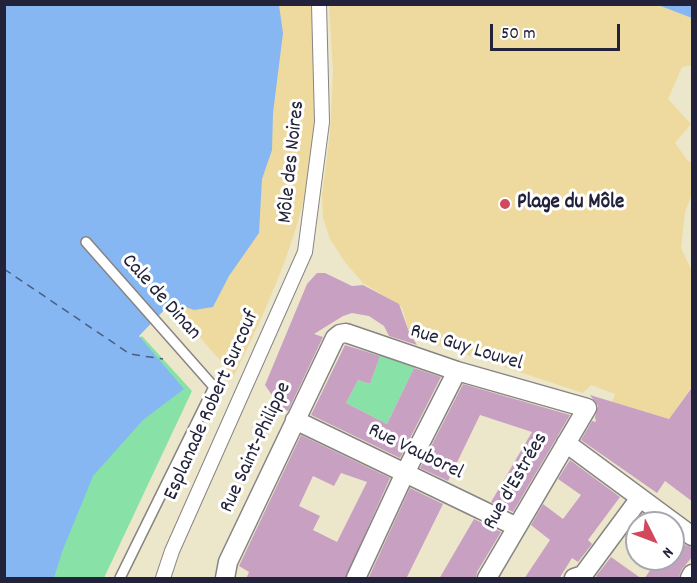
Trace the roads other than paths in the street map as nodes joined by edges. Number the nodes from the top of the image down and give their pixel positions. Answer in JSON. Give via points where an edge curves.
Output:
{"nodes":[{"id":1,"x":319,"y":4,"type":"edge"},
{"id":2,"x":86,"y":242,"type":"dead end"},
{"id":3,"x":305,"y":252,"type":"joint"},
{"id":4,"x":335,"y":338,"type":"joint"},
{"id":5,"x":456,"y":371,"type":"junction"},
{"id":6,"x":587,"y":408,"type":"joint"},
{"id":7,"x":295,"y":420,"type":"junction"},
{"id":8,"x":566,"y":442,"type":"junction"},
{"id":9,"x":405,"y":473,"type":"junction"},
{"id":10,"x":640,"y":498,"type":"junction"},
{"id":11,"x":517,"y":527,"type":"junction"},
{"id":12,"x":693,"y":536,"type":"edge"},
{"id":13,"x":693,"y":574,"type":"edge"},
{"id":14,"x":120,"y":579,"type":"edge"},
{"id":15,"x":163,"y":579,"type":"edge"},
{"id":16,"x":225,"y":579,"type":"edge"},
{"id":17,"x":356,"y":579,"type":"edge"},
{"id":18,"x":487,"y":579,"type":"edge"},
{"id":19,"x":574,"y":579,"type":"edge"},
{"id":20,"x":690,"y":579,"type":"edge"}],
"edges":[{"from":1,"to":3,"type":"street","name":"Môle des Noires","via":[[322,122]]},
{"from":2,"to":14,"type":"lane","name":"Cale de Dinan","via":[[214,387]]},
{"from":3,"to":15,"type":"street","name":"Esplanade Robert Surcouf"},
{"from":4,"to":5,"type":"street","name":"Rue Guy Louvel","via":[[346,333]]},
{"from":4,"to":7,"type":"street","name":"Rue Saint-Philippe"},
{"from":5,"to":6,"type":"street","name":"Rue Guy Louvel"},
{"from":5,"to":9,"type":"street"},
{"from":6,"to":8,"type":"street","name":"Rue d'Estrées"},
{"from":7,"to":9,"type":"street","name":"Rue Vauborel"},
{"from":7,"to":16,"type":"street","name":"Rue Saint-Philippe","via":[[228,562]]},
{"from":8,"to":10,"type":"street"},
{"from":8,"to":11,"type":"street","name":"Rue d'Estrées"},
{"from":9,"to":11,"type":"street","name":"Rue Vauborel"},
{"from":9,"to":17,"type":"street"},
{"from":10,"to":12,"type":"street"},
{"from":10,"to":19,"type":"street","via":[[583,575]]},
{"from":11,"to":18,"type":"street","name":"Rue d'Estrées"},
{"from":13,"to":20,"type":"street"}]}
